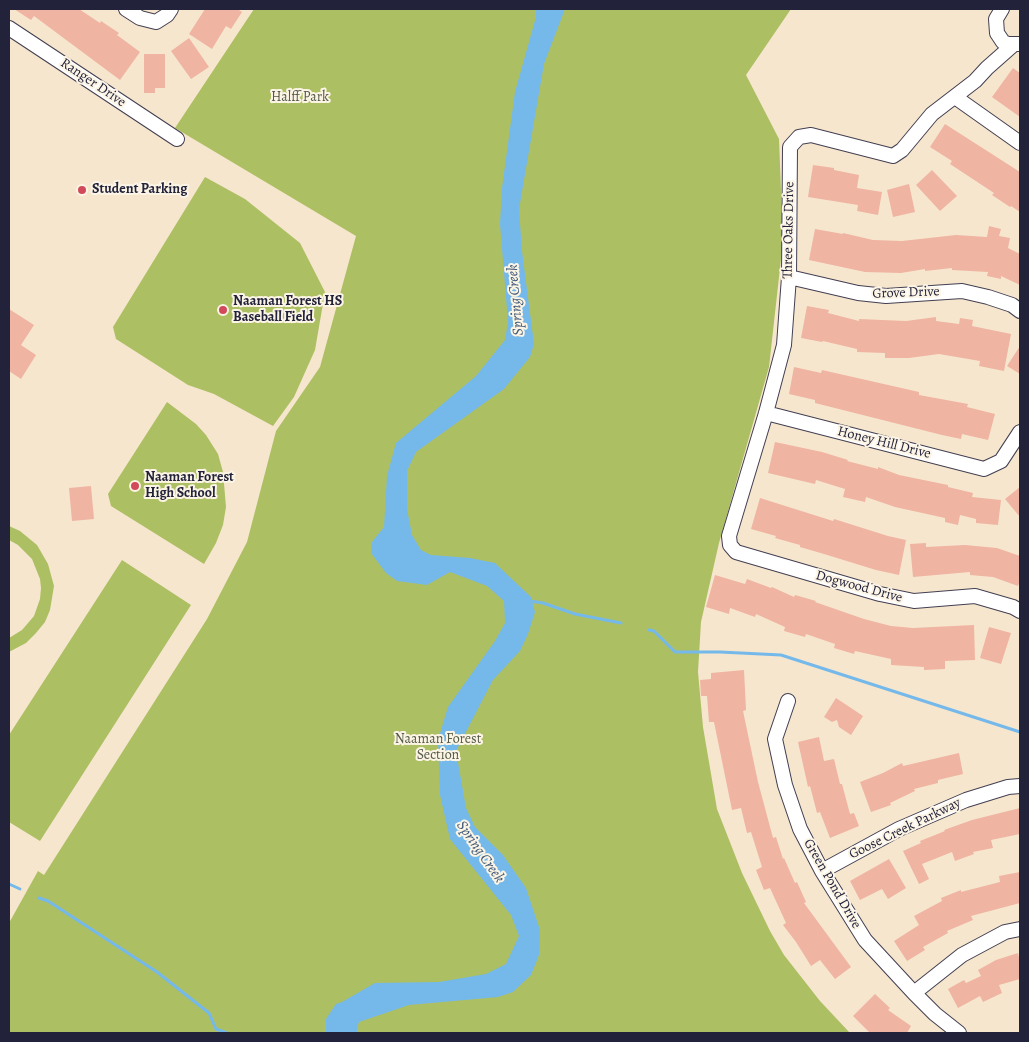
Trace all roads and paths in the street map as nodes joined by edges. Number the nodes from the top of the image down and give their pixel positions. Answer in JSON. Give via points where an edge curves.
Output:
{"nodes":[{"id":1,"x":126,"y":9,"type":"edge"},
{"id":2,"x":171,"y":9,"type":"edge"},
{"id":3,"x":995,"y":18,"type":"edge"},
{"id":4,"x":9,"y":28,"type":"edge"},
{"id":5,"x":1017,"y":44,"type":"edge"},
{"id":6,"x":987,"y":68,"type":"junction"},
{"id":7,"x":955,"y":97,"type":"junction"},
{"id":8,"x":177,"y":139,"type":"dead end"},
{"id":9,"x":1020,"y":143,"type":"edge"},
{"id":10,"x":789,"y":277,"type":"junction"},
{"id":11,"x":1020,"y":311,"type":"edge"},
{"id":12,"x":766,"y":414,"type":"junction"},
{"id":13,"x":1020,"y":432,"type":"edge"},
{"id":14,"x":730,"y":545,"type":"joint"},
{"id":15,"x":1020,"y":611,"type":"edge"},
{"id":16,"x":788,"y":701,"type":"dead end"},
{"id":17,"x":1020,"y":786,"type":"edge"},
{"id":18,"x":822,"y":871,"type":"junction"},
{"id":19,"x":1020,"y":929,"type":"edge"},
{"id":20,"x":914,"y":993,"type":"junction"},
{"id":21,"x":959,"y":1033,"type":"edge"}],
"edges":[{"from":1,"to":2,"type":"street","via":[[140,18],[156,22],[168,15]]},
{"from":3,"to":5,"type":"street","via":[[1003,42]]},
{"from":3,"to":6,"type":"street","name":"Three Oaks Drive","via":[[995,45]]},
{"from":4,"to":8,"type":"street","name":"Ranger Drive"},
{"from":5,"to":6,"type":"street","name":"Three Oaks Drive"},
{"from":6,"to":7,"type":"street","name":"Three Oaks Drive"},
{"from":7,"to":9,"type":"street"},
{"from":7,"to":10,"type":"street","name":"Three Oaks Drive","via":[[932,114],[902,150],[893,156],[811,135],[794,141],[790,147]]},
{"from":10,"to":11,"type":"street","name":"Grove Drive","via":[[886,296],[962,292],[1012,305]]},
{"from":10,"to":12,"type":"street","name":"Three Oaks Drive","via":[[784,345]]},
{"from":12,"to":13,"type":"street","name":"Honey Hill Drive","via":[[984,469],[1001,462]]},
{"from":12,"to":14,"type":"street","name":"Three Oaks Drive","via":[[729,536]]},
{"from":14,"to":15,"type":"street","name":"Dogwood Drive","via":[[744,555],[880,594],[914,601],[975,596]]},
{"from":16,"to":18,"type":"street","name":"Green Pond Drive","via":[[775,739],[800,829]]},
{"from":17,"to":18,"type":"street","name":"Goose Creek Parkway","via":[[966,800],[899,829]]},
{"from":18,"to":20,"type":"street","name":"Green Pond Drive","via":[[865,940]]},
{"from":19,"to":20,"type":"street","via":[[1005,932],[962,955]]},
{"from":20,"to":21,"type":"street","name":"Green Pond Drive"}]}
